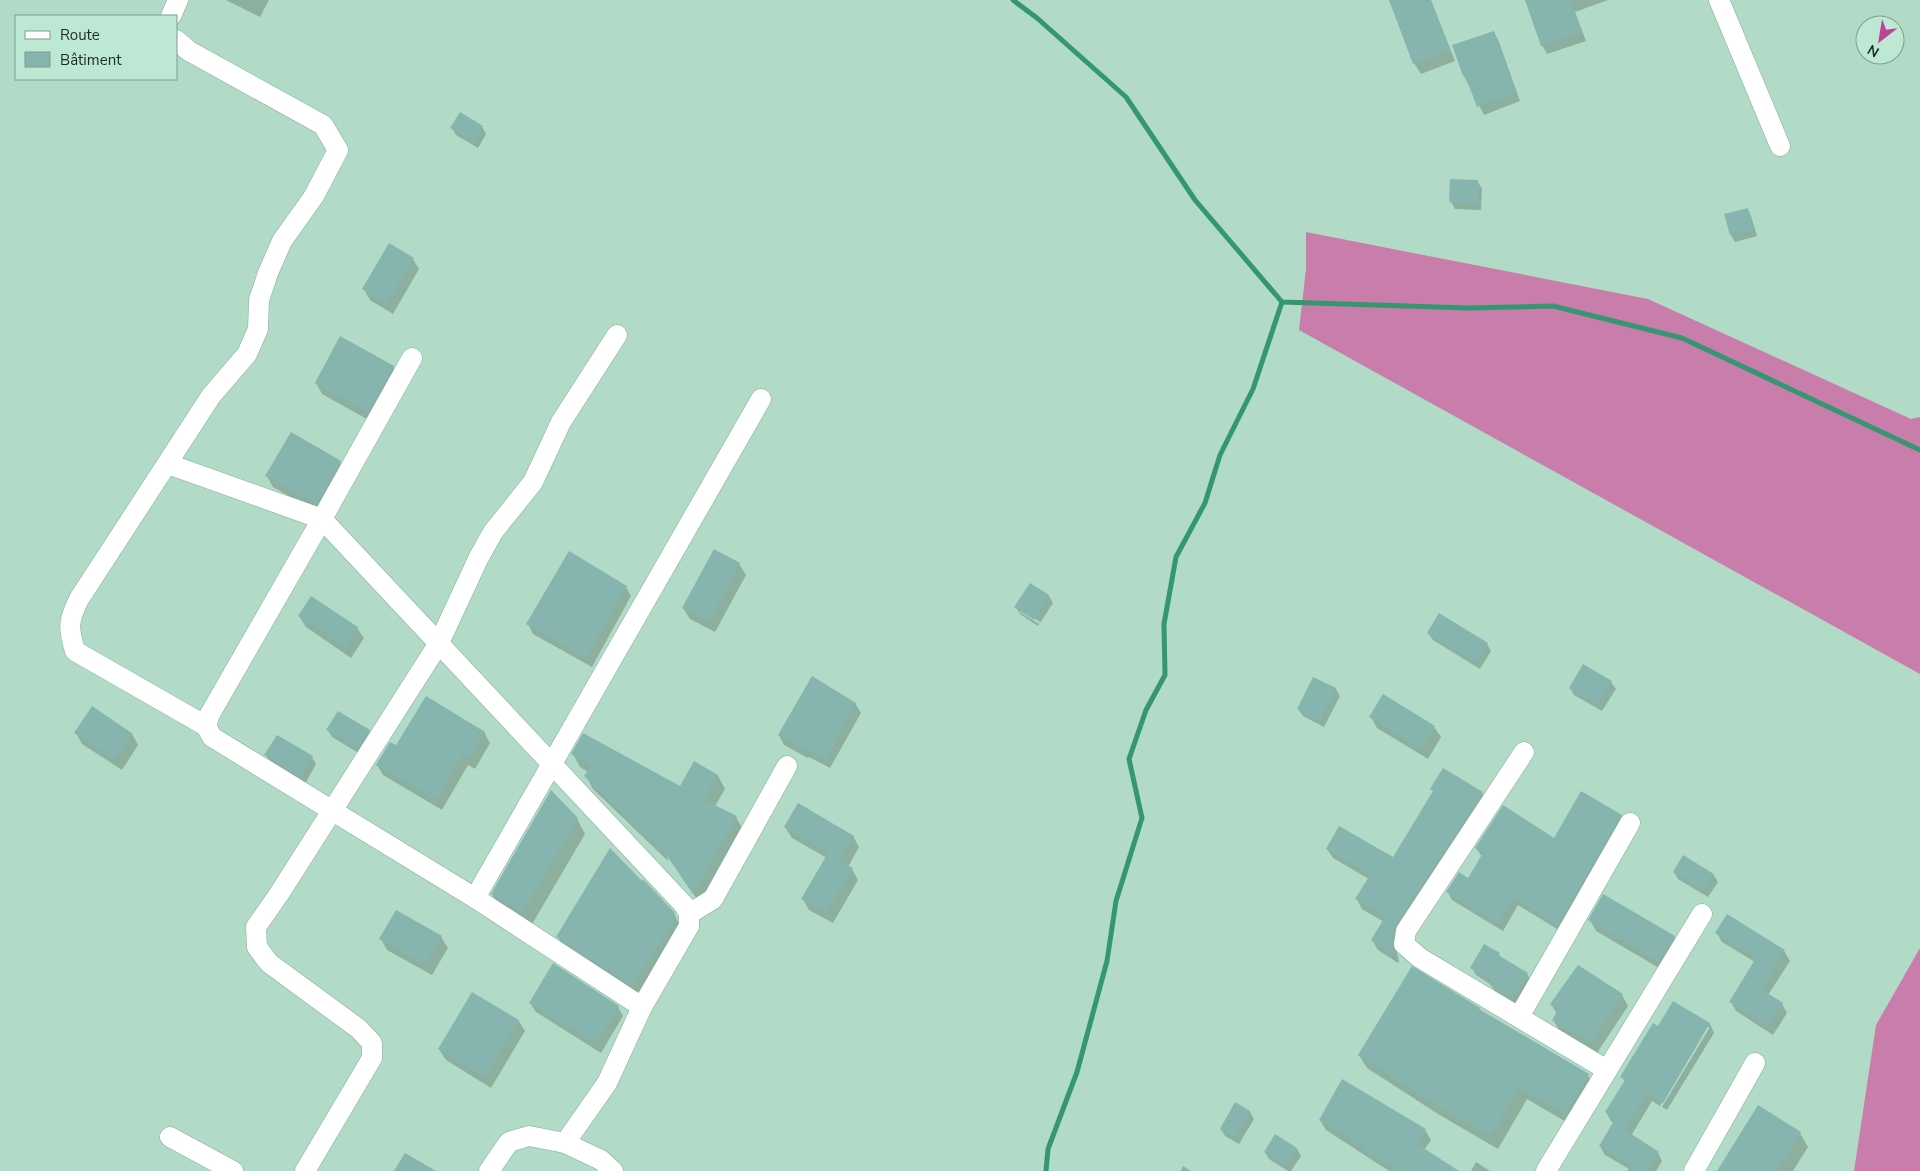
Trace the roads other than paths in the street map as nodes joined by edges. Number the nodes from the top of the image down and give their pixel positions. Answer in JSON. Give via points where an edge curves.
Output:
{"nodes":[{"id":1,"x":178,"y":0,"type":"edge"},
{"id":2,"x":1719,"y":0,"type":"edge"},
{"id":3,"x":171,"y":15,"type":"edge"},
{"id":4,"x":178,"y":42,"type":"edge"},
{"id":5,"x":1780,"y":146,"type":"dead end"},
{"id":6,"x":617,"y":335,"type":"dead end"},
{"id":7,"x":412,"y":358,"type":"dead end"},
{"id":8,"x":761,"y":399,"type":"dead end"},
{"id":9,"x":168,"y":464,"type":"junction"},
{"id":10,"x":322,"y":520,"type":"junction"},
{"id":11,"x":439,"y":643,"type":"junction"},
{"id":12,"x":206,"y":726,"type":"junction"},
{"id":13,"x":1524,"y":752,"type":"dead end"},
{"id":14,"x":552,"y":764,"type":"junction"},
{"id":15,"x":787,"y":766,"type":"dead end"},
{"id":16,"x":331,"y":810,"type":"junction"},
{"id":17,"x":1630,"y":823,"type":"dead end"},
{"id":18,"x":475,"y":898,"type":"junction"},
{"id":19,"x":689,"y":914,"type":"junction"},
{"id":20,"x":1702,"y":914,"type":"dead end"},
{"id":21,"x":642,"y":1007,"type":"junction"},
{"id":22,"x":1519,"y":1017,"type":"junction"},
{"id":23,"x":1755,"y":1063,"type":"dead end"},
{"id":24,"x":1607,"y":1070,"type":"junction"},
{"id":25,"x":170,"y":1138,"type":"dead end"},
{"id":26,"x":565,"y":1143,"type":"junction"},
{"id":27,"x":233,"y":1171,"type":"edge"},
{"id":28,"x":305,"y":1171,"type":"edge"},
{"id":29,"x":489,"y":1171,"type":"edge"},
{"id":30,"x":613,"y":1171,"type":"edge"},
{"id":31,"x":1546,"y":1171,"type":"edge"},
{"id":32,"x":1694,"y":1171,"type":"edge"}],
"edges":[{"from":1,"to":3,"type":"street"},
{"from":2,"to":5,"type":"street"},
{"from":4,"to":9,"type":"street","via":[[189,51],[323,125],[338,150],[314,196],[282,241],[259,300],[258,329],[246,354],[211,396]]},
{"from":6,"to":11,"type":"street","via":[[561,422],[533,482],[493,532]]},
{"from":7,"to":10,"type":"street"},
{"from":8,"to":14,"type":"street"},
{"from":9,"to":10,"type":"street"},
{"from":9,"to":12,"type":"street","via":[[79,599],[70,616],[69,632],[75,651]]},
{"from":10,"to":11,"type":"street"},
{"from":10,"to":12,"type":"street"},
{"from":11,"to":14,"type":"street"},
{"from":11,"to":16,"type":"street"},
{"from":12,"to":16,"type":"street","via":[[212,737]]},
{"from":13,"to":22,"type":"street","via":[[1406,931],[1404,944],[1420,958]]},
{"from":14,"to":18,"type":"street"},
{"from":14,"to":19,"type":"street"},
{"from":15,"to":19,"type":"street","via":[[712,899]]},
{"from":16,"to":18,"type":"street"},
{"from":16,"to":28,"type":"street","via":[[256,927],[258,947],[268,963],[360,1030],[372,1043],[372,1058]]},
{"from":17,"to":22,"type":"street"},
{"from":18,"to":21,"type":"street"},
{"from":19,"to":21,"type":"street","via":[[689,926]]},
{"from":20,"to":24,"type":"street"},
{"from":21,"to":26,"type":"street","via":[[607,1083]]},
{"from":22,"to":24,"type":"street"},
{"from":23,"to":32,"type":"street"},
{"from":24,"to":31,"type":"street"},
{"from":25,"to":27,"type":"street"},
{"from":26,"to":29,"type":"street","via":[[529,1136],[509,1142]]},
{"from":26,"to":30,"type":"street","via":[[601,1160]]}]}
